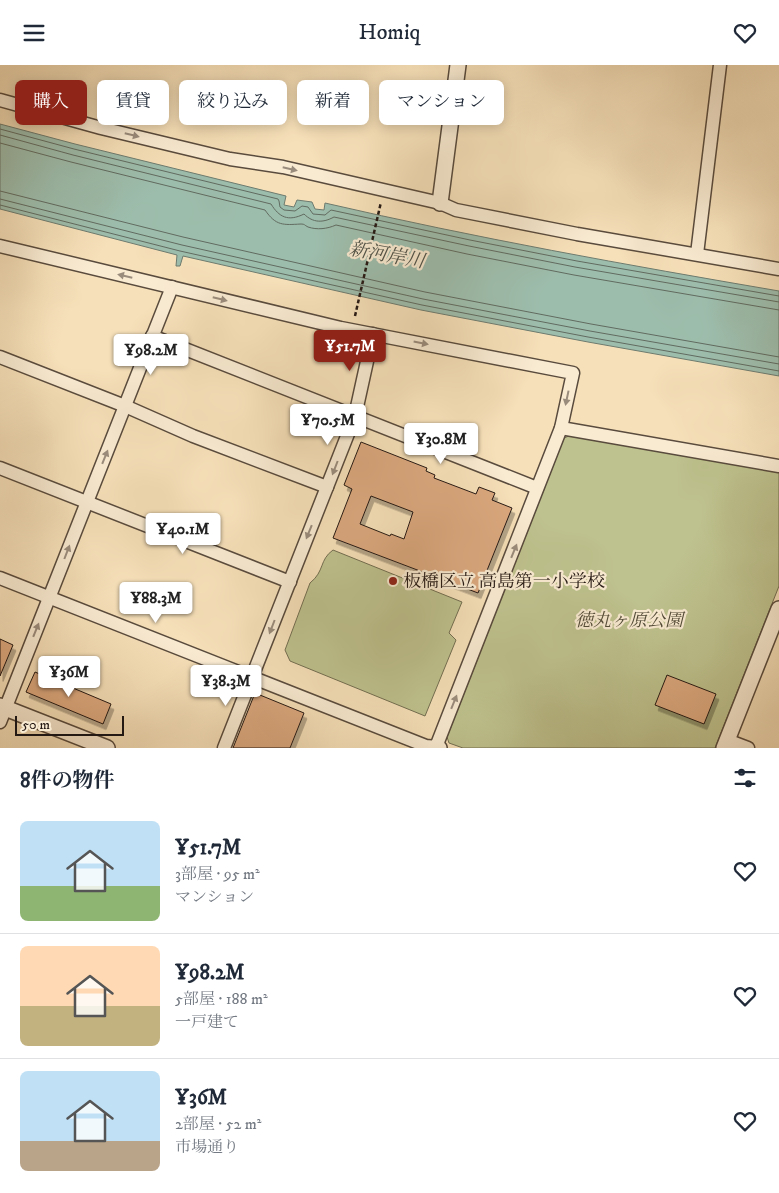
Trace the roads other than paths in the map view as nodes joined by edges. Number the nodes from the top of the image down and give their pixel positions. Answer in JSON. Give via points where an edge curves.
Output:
{"nodes":[{"id":1,"x":458,"y":65,"type":"edge"},
{"id":2,"x":720,"y":65,"type":"edge"},
{"id":3,"x":0,"y":100,"type":"edge"},
{"id":4,"x":440,"y":203,"type":"junction"},
{"id":5,"x":0,"y":246,"type":"edge"},
{"id":6,"x":697,"y":254,"type":"junction"},
{"id":7,"x":779,"y":269,"type":"edge"},
{"id":8,"x":172,"y":287,"type":"junction"},
{"id":9,"x":373,"y":334,"type":"junction"},
{"id":10,"x":152,"y":336,"type":"junction"},
{"id":11,"x":0,"y":357,"type":"edge"},
{"id":12,"x":125,"y":406,"type":"junction"},
{"id":13,"x":355,"y":416,"type":"junction"},
{"id":14,"x":561,"y":428,"type":"junction"},
{"id":15,"x":779,"y":466,"type":"edge"},
{"id":16,"x":0,"y":468,"type":"edge"},
{"id":17,"x":327,"y":487,"type":"junction"},
{"id":18,"x":537,"y":488,"type":"junction"},
{"id":19,"x":87,"y":502,"type":"junction"},
{"id":20,"x":0,"y":578,"type":"edge"},
{"id":21,"x":290,"y":582,"type":"junction"},
{"id":22,"x":50,"y":597,"type":"junction"},
{"id":23,"x":779,"y":609,"type":"edge"},
{"id":24,"x":253,"y":677,"type":"junction"},
{"id":25,"x":2,"y":712,"type":"edge"},
{"id":26,"x":726,"y":744,"type":"edge"},
{"id":27,"x":437,"y":747,"type":"edge"},
{"id":28,"x":107,"y":748,"type":"edge"},
{"id":29,"x":224,"y":748,"type":"edge"},
{"id":30,"x":748,"y":748,"type":"edge"}],
"edges":[{"from":1,"to":4,"type":"street"},
{"from":2,"to":6,"type":"street"},
{"from":3,"to":4,"type":"street","one_way":true,"via":[[230,159],[283,167]]},
{"from":4,"to":6,"type":"street","via":[[456,210]]},
{"from":8,"to":5,"type":"street","one_way":true},
{"from":6,"to":7,"type":"street"},
{"from":8,"to":9,"type":"street","one_way":true},
{"from":8,"to":10,"type":"street"},
{"from":9,"to":13,"type":"street"},
{"from":9,"to":14,"type":"street","one_way":true,"via":[[573,373]]},
{"from":10,"to":12,"type":"street"},
{"from":10,"to":13,"type":"street"},
{"from":11,"to":12,"type":"street"},
{"from":12,"to":17,"type":"street","via":[[193,436]]},
{"from":19,"to":12,"type":"street","one_way":true},
{"from":13,"to":17,"type":"street","one_way":true},
{"from":13,"to":18,"type":"street"},
{"from":14,"to":15,"type":"street"},
{"from":14,"to":18,"type":"street"},
{"from":16,"to":19,"type":"street"},
{"from":17,"to":21,"type":"street","one_way":true},
{"from":27,"to":18,"type":"street","one_way":true},
{"from":19,"to":21,"type":"street"},
{"from":22,"to":19,"type":"street","one_way":true},
{"from":20,"to":22,"type":"street"},
{"from":21,"to":24,"type":"street","one_way":true},
{"from":22,"to":24,"type":"street"},
{"from":25,"to":22,"type":"street","one_way":true},
{"from":23,"to":26,"type":"street"},
{"from":24,"to":27,"type":"street","via":[[426,746]]},
{"from":24,"to":29,"type":"street"},
{"from":25,"to":28,"type":"street"},
{"from":26,"to":30,"type":"street"}]}
